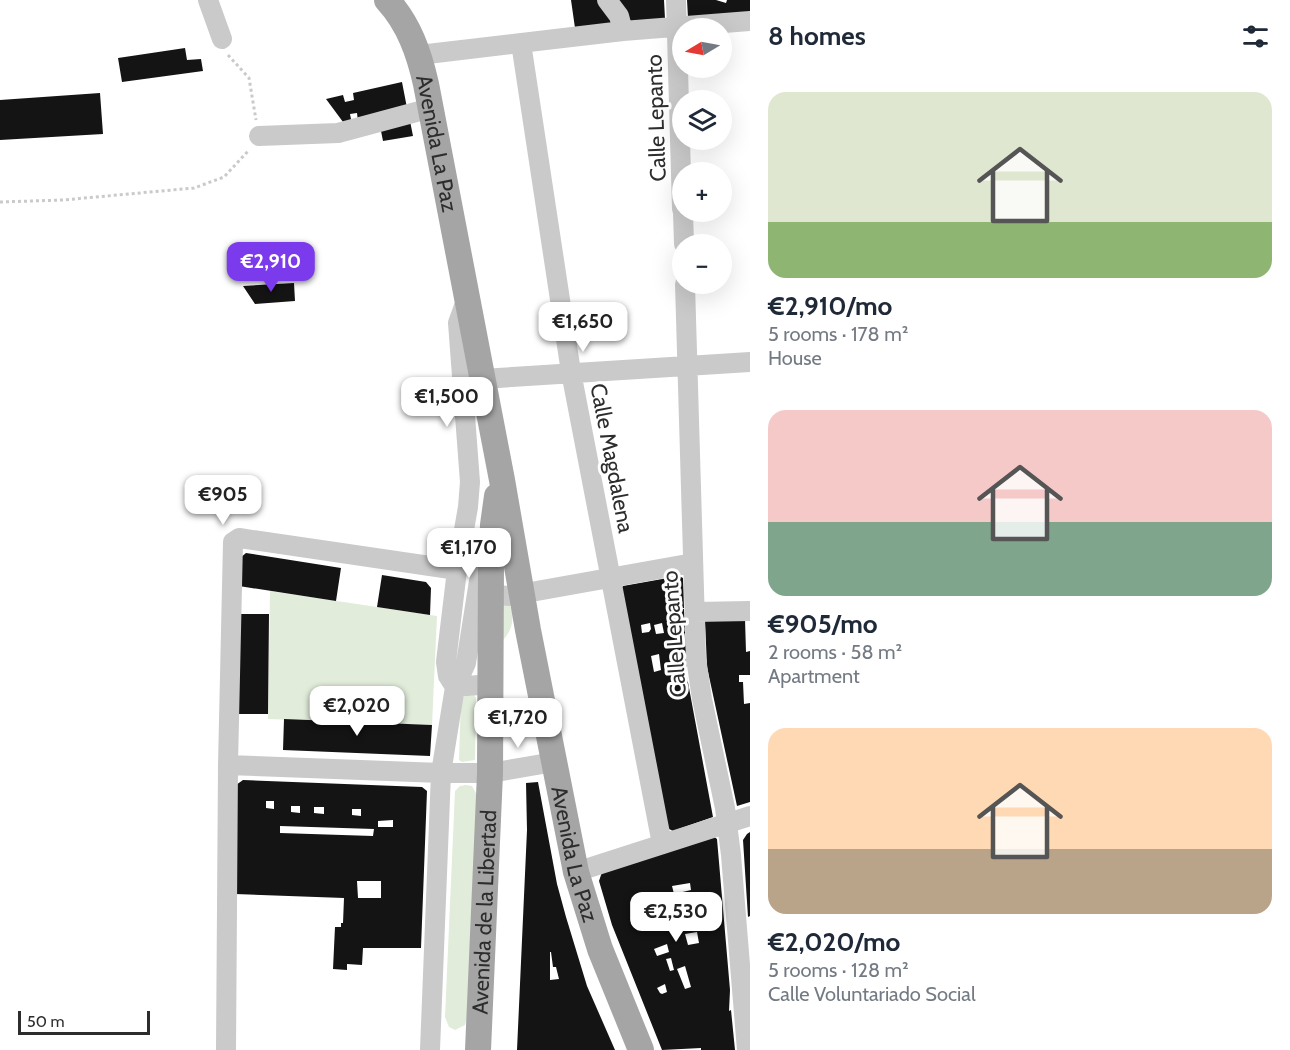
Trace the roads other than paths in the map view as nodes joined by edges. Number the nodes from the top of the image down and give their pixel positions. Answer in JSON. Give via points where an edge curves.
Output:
{"nodes":[{"id":1,"x":208,"y":0,"type":"edge"},
{"id":2,"x":607,"y":0,"type":"edge"},
{"id":3,"x":676,"y":0,"type":"edge"},
{"id":4,"x":389,"y":1,"type":"edge"},
{"id":5,"x":677,"y":18,"type":"edge"},
{"id":6,"x":750,"y":21,"type":"edge"},
{"id":7,"x":732,"y":22,"type":"edge"},
{"id":8,"x":672,"y":26,"type":"edge"},
{"id":9,"x":623,"y":31,"type":"junction"},
{"id":10,"x":222,"y":39,"type":"road end"},
{"id":11,"x":521,"y":43,"type":"junction"},
{"id":12,"x":419,"y":55,"type":"junction"},
{"id":13,"x":678,"y":78,"type":"edge"},
{"id":14,"x":431,"y":108,"type":"junction"},
{"id":15,"x":259,"y":136,"type":"road end"},
{"id":16,"x":681,"y":162,"type":"edge"},
{"id":17,"x":685,"y":294,"type":"edge"},
{"id":18,"x":467,"y":295,"type":"junction"},
{"id":19,"x":750,"y":362,"type":"edge"},
{"id":20,"x":687,"y":365,"type":"junction"},
{"id":21,"x":572,"y":372,"type":"junction"},
{"id":22,"x":482,"y":379,"type":"junction"},
{"id":23,"x":502,"y":480,"type":"junction"},
{"id":24,"x":493,"y":525,"type":"junction"},
{"id":25,"x":693,"y":563,"type":"junction"},
{"id":26,"x":457,"y":570,"type":"junction"},
{"id":27,"x":610,"y":577,"type":"junction"},
{"id":28,"x":491,"y":592,"type":"junction"},
{"id":29,"x":522,"y":593,"type":"junction"},
{"id":30,"x":750,"y":611,"type":"edge"},
{"id":31,"x":695,"y":612,"type":"junction"},
{"id":32,"x":528,"y":630,"type":"junction"},
{"id":33,"x":490,"y":684,"type":"junction"},
{"id":34,"x":454,"y":687,"type":"junction"},
{"id":35,"x":554,"y":762,"type":"junction"},
{"id":36,"x":228,"y":765,"type":"junction"},
{"id":37,"x":490,"y":773,"type":"junction"},
{"id":38,"x":441,"y":774,"type":"junction"},
{"id":39,"x":750,"y":816,"type":"edge"},
{"id":40,"x":727,"y":823,"type":"junction"},
{"id":41,"x":662,"y":844,"type":"junction"},
{"id":42,"x":576,"y":872,"type":"junction"},
{"id":43,"x":226,"y":1050,"type":"edge"},
{"id":44,"x":430,"y":1050,"type":"edge"},
{"id":45,"x":478,"y":1050,"type":"edge"},
{"id":46,"x":641,"y":1050,"type":"edge"},
{"id":47,"x":747,"y":1050,"type":"edge"}],
"edges":[{"from":1,"to":10,"type":"street"},
{"from":2,"to":9,"type":"street","via":[[619,16]]},
{"from":3,"to":5,"type":"street","name":"Calle Lepanto"},
{"from":4,"to":12,"type":"main road","name":"Avenida La Paz"},
{"from":6,"to":7,"type":"street"},
{"from":8,"to":9,"type":"street"},
{"from":9,"to":11,"type":"street"},
{"from":11,"to":12,"type":"street"},
{"from":11,"to":21,"type":"street","name":"Calle Magdalena"},
{"from":12,"to":14,"type":"main road","name":"Avenida La Paz"},
{"from":13,"to":16,"type":"street","name":"Calle Lepanto"},
{"from":14,"to":15,"type":"street","via":[[338,133]]},
{"from":14,"to":18,"type":"main road","name":"Avenida La Paz"},
{"from":17,"to":20,"type":"street","name":"Calle Lepanto"},
{"from":18,"to":22,"type":"main road","name":"Avenida La Paz"},
{"from":18,"to":26,"type":"street","name":"Avenida La Paz","via":[[458,323],[470,482]]},
{"from":19,"to":20,"type":"street"},
{"from":20,"to":21,"type":"street"},
{"from":20,"to":25,"type":"street","name":"Calle Lepanto"},
{"from":21,"to":22,"type":"street"},
{"from":21,"to":27,"type":"street","name":"Calle Magdalena"},
{"from":22,"to":23,"type":"main road","name":"Avenida La Paz"},
{"from":23,"to":24,"type":"main road","name":"Avenida de la Libertad"},
{"from":23,"to":29,"type":"main road","name":"Avenida La Paz"},
{"from":24,"to":28,"type":"main road","name":"Avenida de la Libertad"},
{"from":24,"to":34,"type":"street","name":"Avenida de la Libertad","via":[[480,572],[466,663]]},
{"from":25,"to":27,"type":"street"},
{"from":25,"to":31,"type":"street","name":"Calle Lepanto"},
{"from":26,"to":34,"type":"street","name":"Avenida de la Libertad","via":[[446,662]]},
{"from":26,"to":36,"type":"street","via":[[239,538],[233,542]]},
{"from":27,"to":29,"type":"street"},
{"from":27,"to":41,"type":"street","name":"Calle Magdalena"},
{"from":28,"to":29,"type":"street","via":[[503,596]]},
{"from":28,"to":33,"type":"main road","name":"Avenida de la Libertad"},
{"from":29,"to":32,"type":"main road","name":"Avenida La Paz"},
{"from":30,"to":31,"type":"street"},
{"from":31,"to":40,"type":"street","name":"Calle Lepanto","via":[[702,699]]},
{"from":32,"to":33,"type":"main road","name":"Avenida de la Libertad","via":[[507,647]]},
{"from":32,"to":35,"type":"main road","name":"Avenida La Paz"},
{"from":33,"to":34,"type":"street"},
{"from":33,"to":37,"type":"main road","name":"Avenida de la Libertad"},
{"from":34,"to":38,"type":"street","name":"Avenida de la Libertad"},
{"from":35,"to":37,"type":"street"},
{"from":35,"to":42,"type":"main road","name":"Avenida La Paz"},
{"from":36,"to":38,"type":"street"},
{"from":36,"to":43,"type":"street"},
{"from":37,"to":38,"type":"street"},
{"from":37,"to":45,"type":"main road","name":"Avenida de la Libertad"},
{"from":38,"to":44,"type":"street","name":"Avenida de la Libertad"},
{"from":39,"to":40,"type":"street"},
{"from":40,"to":41,"type":"street"},
{"from":40,"to":47,"type":"street","name":"Calle Lepanto"},
{"from":41,"to":42,"type":"street"},
{"from":42,"to":46,"type":"main road","name":"Avenida La Paz","via":[[600,949]]}]}
